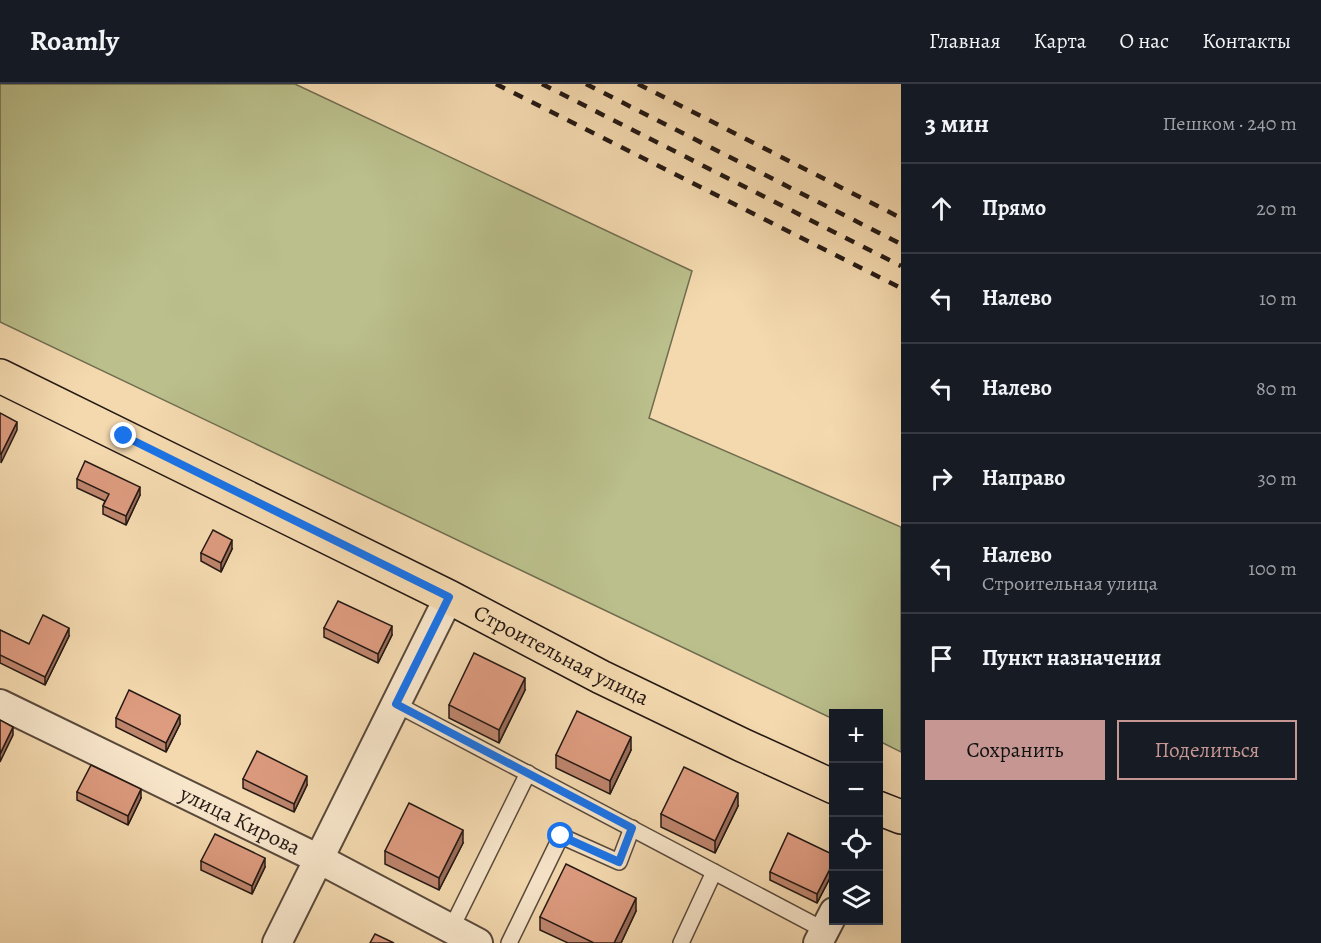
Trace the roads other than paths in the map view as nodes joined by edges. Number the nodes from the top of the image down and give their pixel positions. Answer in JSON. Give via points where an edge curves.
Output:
{"nodes":[{"id":1,"x":0,"y":376,"type":"edge"},
{"id":2,"x":449,"y":597,"type":"junction"},
{"id":3,"x":0,"y":704,"type":"edge"},
{"id":4,"x":396,"y":704,"type":"junction"},
{"id":5,"x":528,"y":773,"type":"junction"},
{"id":6,"x":829,"y":785,"type":"edge"},
{"id":7,"x":632,"y":828,"type":"junction"},
{"id":8,"x":319,"y":859,"type":"junction"},
{"id":9,"x":714,"y":872,"type":"junction"},
{"id":10,"x":825,"y":928,"type":"edge"},
{"id":11,"x":451,"y":929,"type":"junction"},
{"id":12,"x":277,"y":943,"type":"edge"},
{"id":13,"x":478,"y":943,"type":"edge"},
{"id":14,"x":509,"y":943,"type":"edge"},
{"id":15,"x":681,"y":943,"type":"edge"}],
"edges":[{"from":1,"to":2,"type":"main road","name":"Строительная улица"},
{"from":2,"to":4,"type":"street"},
{"from":2,"to":6,"type":"main road","name":"Строительная улица","via":[[601,677]]},
{"from":3,"to":8,"type":"street","name":"улица Кирова"},
{"from":4,"to":5,"type":"lane"},
{"from":4,"to":8,"type":"street"},
{"from":5,"to":7,"type":"lane"},
{"from":5,"to":11,"type":"lane"},
{"from":7,"to":9,"type":"lane"},
{"from":7,"to":14,"type":"lane","via":[[619,862],[561,836]]},
{"from":8,"to":11,"type":"street","name":"улица Кирова"},
{"from":8,"to":12,"type":"street"},
{"from":9,"to":10,"type":"lane"},
{"from":9,"to":15,"type":"lane"},
{"from":11,"to":13,"type":"street","name":"улица Кирова"}]}
